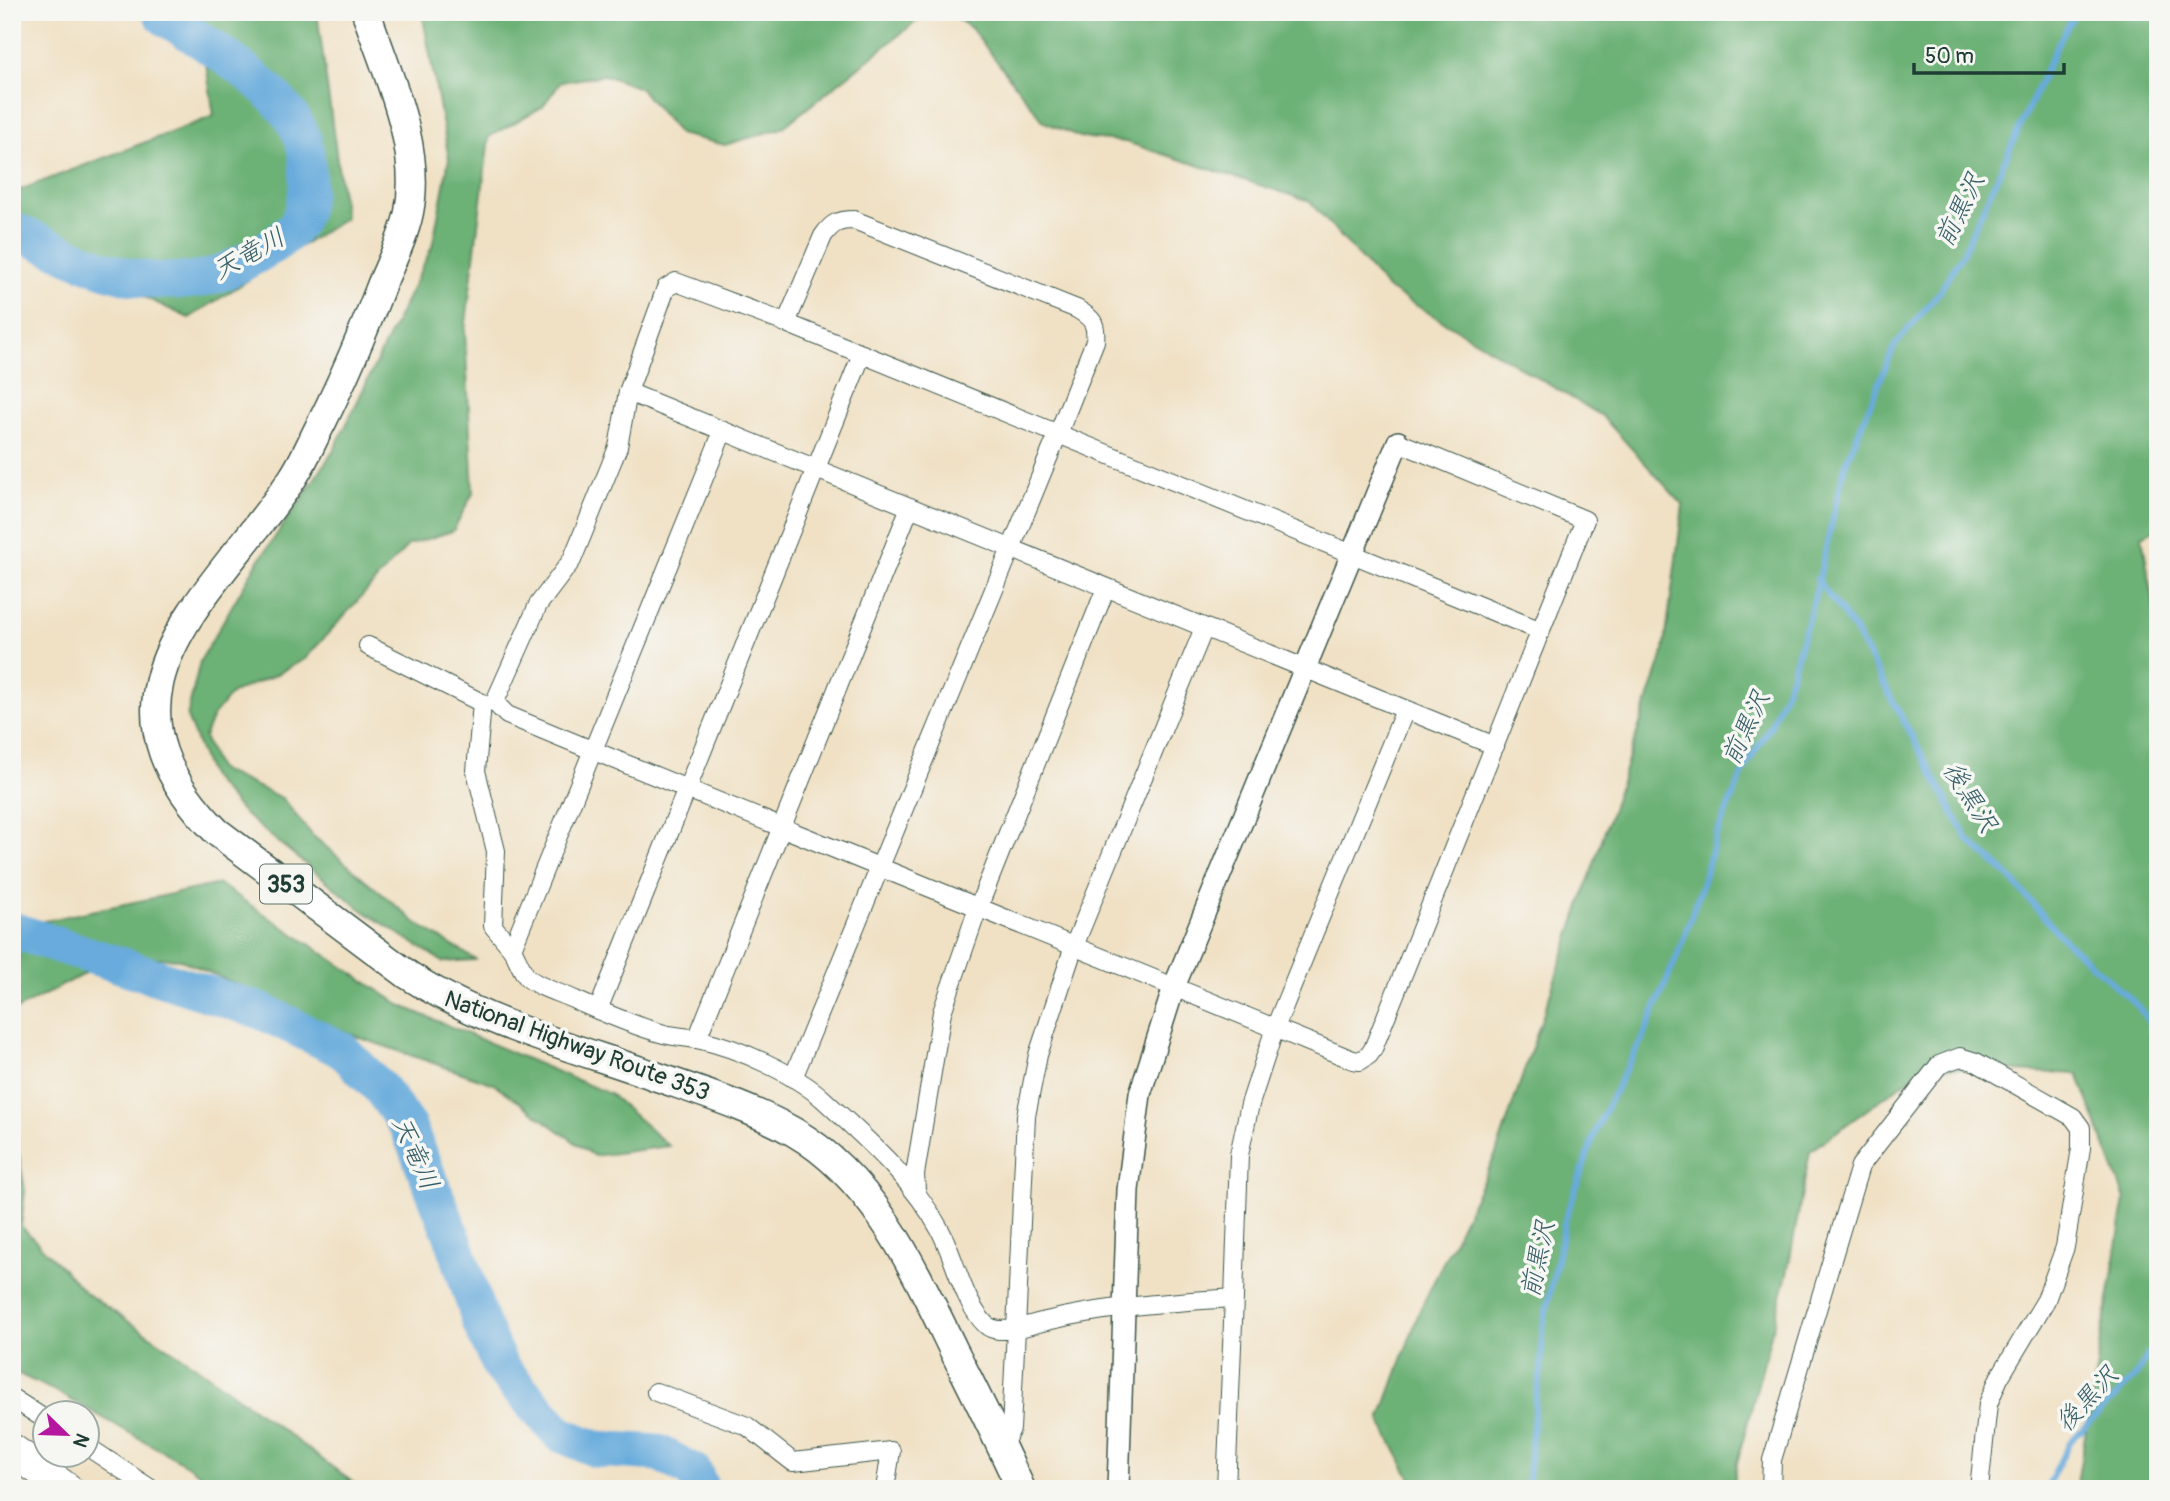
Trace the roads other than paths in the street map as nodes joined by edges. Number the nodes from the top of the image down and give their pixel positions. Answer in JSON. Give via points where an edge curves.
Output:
{"nodes":[{"id":1,"x":366,"y":12,"type":"edge"},
{"id":2,"x":786,"y":323,"type":"junction"},
{"id":3,"x":862,"y":354,"type":"junction"},
{"id":4,"x":628,"y":393,"type":"junction"},
{"id":5,"x":723,"y":431,"type":"junction"},
{"id":6,"x":1058,"y":434,"type":"junction"},
{"id":7,"x":1398,"y":442,"type":"joint"},
{"id":8,"x":815,"y":469,"type":"junction"},
{"id":9,"x":910,"y":508,"type":"junction"},
{"id":10,"x":1010,"y":548,"type":"junction"},
{"id":11,"x":1351,"y":553,"type":"junction"},
{"id":12,"x":1106,"y":588,"type":"junction"},
{"id":13,"x":1204,"y":628,"type":"junction"},
{"id":14,"x":1541,"y":631,"type":"junction"},
{"id":15,"x":368,"y":646,"type":"dead end"},
{"id":16,"x":1303,"y":669,"type":"junction"},
{"id":17,"x":1405,"y":710,"type":"junction"},
{"id":18,"x":1495,"y":746,"type":"junction"},
{"id":19,"x":594,"y":751,"type":"junction"},
{"id":20,"x":688,"y":789,"type":"junction"},
{"id":21,"x":783,"y":828,"type":"junction"},
{"id":22,"x":880,"y":868,"type":"junction"},
{"id":23,"x":978,"y":908,"type":"junction"},
{"id":24,"x":1074,"y":946,"type":"junction"},
{"id":25,"x":512,"y":949,"type":"junction"},
{"id":26,"x":1174,"y":987,"type":"junction"},
{"id":27,"x":598,"y":1010,"type":"junction"},
{"id":28,"x":1275,"y":1028,"type":"junction"},
{"id":29,"x":697,"y":1039,"type":"junction"},
{"id":30,"x":793,"y":1078,"type":"junction"},
{"id":31,"x":916,"y":1190,"type":"junction"},
{"id":32,"x":1234,"y":1298,"type":"junction"},
{"id":33,"x":1124,"y":1306,"type":"junction"},
{"id":34,"x":1016,"y":1329,"type":"junction"},
{"id":35,"x":656,"y":1392,"type":"dead end"},
{"id":36,"x":12,"y":1398,"type":"edge"},
{"id":37,"x":32,"y":1411,"type":"edge"},
{"id":38,"x":1002,"y":1447,"type":"junction"},
{"id":39,"x":12,"y":1450,"type":"edge"},
{"id":40,"x":102,"y":1456,"type":"edge"},
{"id":41,"x":1017,"y":1487,"type":"edge"},
{"id":42,"x":68,"y":1489,"type":"edge"},
{"id":43,"x":151,"y":1489,"type":"edge"},
{"id":44,"x":885,"y":1489,"type":"edge"},
{"id":45,"x":1118,"y":1489,"type":"edge"},
{"id":46,"x":1226,"y":1489,"type":"edge"},
{"id":47,"x":1771,"y":1489,"type":"edge"},
{"id":48,"x":1979,"y":1489,"type":"edge"}],
"edges":[{"from":1,"to":38,"type":"highway","name":"National Highway Route 353","number":"353","via":[[407,135],[412,166],[409,213],[360,341],[293,478],[206,590],[171,646],[157,692],[156,719],[176,782],[217,832],[440,996],[724,1100],[795,1133],[822,1152],[851,1178],[886,1223]]},
{"from":2,"to":3,"type":"street"},
{"from":2,"to":4,"type":"street","via":[[682,283],[670,284]]},
{"from":2,"to":6,"type":"street","via":[[823,236],[840,220],[854,220],[1077,309],[1097,327],[1095,341]]},
{"from":3,"to":6,"type":"street"},
{"from":3,"to":8,"type":"street"},
{"from":4,"to":5,"type":"street"},
{"from":4,"to":19,"type":"street","via":[[618,447],[572,560],[538,605],[496,696],[496,704],[507,715]]},
{"from":5,"to":8,"type":"street"},
{"from":5,"to":19,"type":"street"},
{"from":6,"to":10,"type":"street"},
{"from":6,"to":11,"type":"street"},
{"from":7,"to":11,"type":"street"},
{"from":7,"to":14,"type":"street","via":[[1585,520]]},
{"from":8,"to":9,"type":"street"},
{"from":8,"to":20,"type":"street"},
{"from":9,"to":10,"type":"street"},
{"from":9,"to":21,"type":"street"},
{"from":10,"to":12,"type":"street"},
{"from":10,"to":22,"type":"street"},
{"from":11,"to":14,"type":"street"},
{"from":11,"to":16,"type":"street"},
{"from":12,"to":13,"type":"street"},
{"from":12,"to":23,"type":"street"},
{"from":13,"to":16,"type":"street"},
{"from":13,"to":24,"type":"street"},
{"from":14,"to":18,"type":"street"},
{"from":15,"to":25,"type":"street","via":[[482,703],[476,771],[496,851],[493,926]]},
{"from":16,"to":17,"type":"street"},
{"from":16,"to":26,"type":"street"},
{"from":17,"to":18,"type":"street"},
{"from":17,"to":28,"type":"street"},
{"from":18,"to":28,"type":"street","via":[[1369,1055],[1353,1060]]},
{"from":19,"to":20,"type":"street"},
{"from":19,"to":25,"type":"street"},
{"from":20,"to":21,"type":"street"},
{"from":20,"to":27,"type":"street"},
{"from":21,"to":22,"type":"street"},
{"from":21,"to":29,"type":"street"},
{"from":22,"to":23,"type":"street"},
{"from":22,"to":30,"type":"street"},
{"from":23,"to":24,"type":"street"},
{"from":23,"to":31,"type":"street","via":[[942,1012]]},
{"from":24,"to":26,"type":"street"},
{"from":24,"to":34,"type":"street","via":[[1038,1055],[1026,1116]]},
{"from":25,"to":27,"type":"street","via":[[526,976]]},
{"from":26,"to":28,"type":"street"},
{"from":26,"to":33,"type":"street","via":[[1140,1094],[1128,1190]]},
{"from":27,"to":29,"type":"street","via":[[666,1035]]},
{"from":28,"to":32,"type":"street","via":[[1238,1155]]},
{"from":29,"to":30,"type":"street","via":[[724,1046]]},
{"from":30,"to":31,"type":"street","via":[[822,1098]]},
{"from":31,"to":34,"type":"street","via":[[988,1327]]},
{"from":32,"to":33,"type":"street"},
{"from":32,"to":46,"type":"street"},
{"from":33,"to":34,"type":"street","via":[[1060,1316]]},
{"from":33,"to":45,"type":"street"},
{"from":34,"to":38,"type":"street","via":[[1011,1429]]},
{"from":35,"to":44,"type":"street","via":[[747,1426],[793,1462],[891,1451]]},
{"from":36,"to":37,"type":"street"},
{"from":38,"to":41,"type":"highway","name":"National Highway Route 353","number":"353"},
{"from":39,"to":42,"type":"highway"},
{"from":40,"to":43,"type":"street"},
{"from":47,"to":48,"type":"street","via":[[1772,1460],[1860,1166],[1940,1065],[1960,1057],[2073,1117],[2081,1128],[2065,1247],[2046,1300],[1988,1404]]}]}
